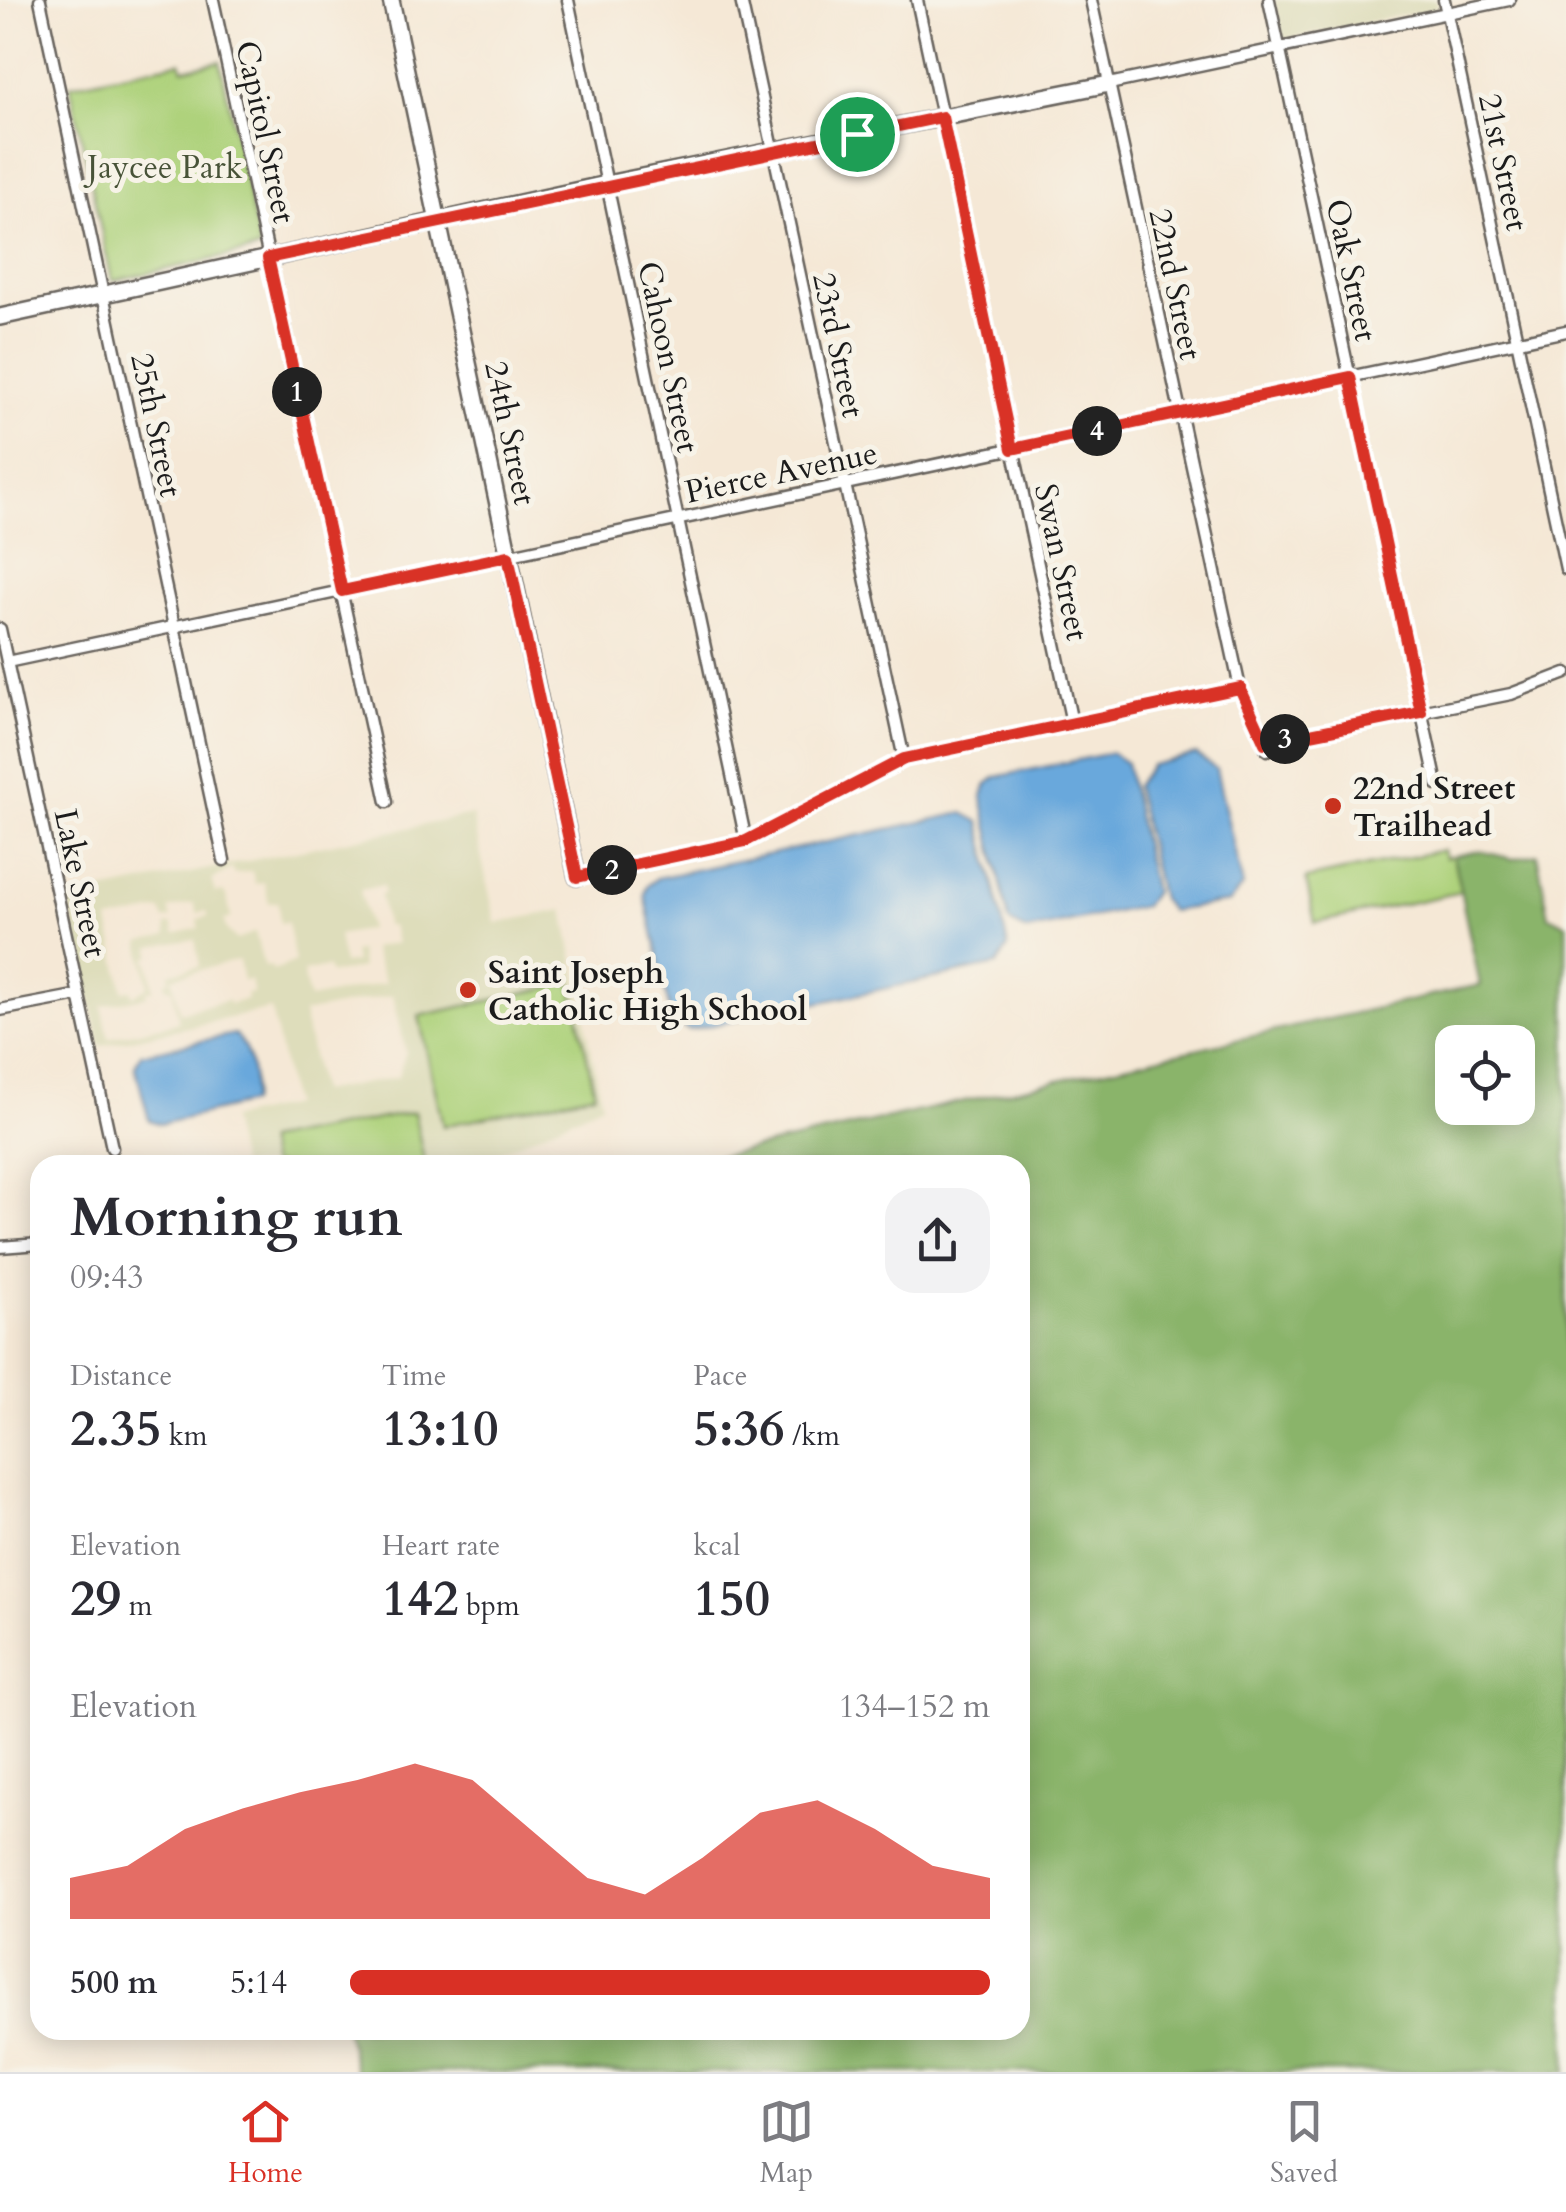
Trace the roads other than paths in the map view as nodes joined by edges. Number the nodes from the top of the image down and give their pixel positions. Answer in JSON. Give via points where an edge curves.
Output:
{"nodes":[{"id":1,"x":40,"y":0,"type":"edge"},
{"id":2,"x":213,"y":0,"type":"edge"},
{"id":3,"x":391,"y":0,"type":"edge"},
{"id":4,"x":568,"y":0,"type":"edge"},
{"id":5,"x":740,"y":0,"type":"edge"},
{"id":6,"x":916,"y":0,"type":"edge"},
{"id":7,"x":1091,"y":0,"type":"edge"},
{"id":8,"x":1269,"y":0,"type":"edge"},
{"id":9,"x":1444,"y":0,"type":"edge"},
{"id":10,"x":1509,"y":0,"type":"edge"},
{"id":11,"x":1447,"y":14,"type":"junction"},
{"id":12,"x":1279,"y":48,"type":"junction"},
{"id":13,"x":1109,"y":84,"type":"junction"},
{"id":14,"x":942,"y":117,"type":"junction"},
{"id":15,"x":773,"y":152,"type":"junction"},
{"id":16,"x":607,"y":184,"type":"junction"},
{"id":17,"x":438,"y":220,"type":"junction"},
{"id":18,"x":268,"y":258,"type":"junction"},
{"id":19,"x":103,"y":294,"type":"junction"},
{"id":20,"x":0,"y":317,"type":"edge"},
{"id":21,"x":1566,"y":331,"type":"edge"},
{"id":22,"x":1518,"y":342,"type":"junction"},
{"id":23,"x":1350,"y":377,"type":"junction"},
{"id":24,"x":1178,"y":414,"type":"junction"},
{"id":25,"x":1012,"y":449,"type":"junction"},
{"id":26,"x":843,"y":485,"type":"junction"},
{"id":27,"x":678,"y":520,"type":"junction"},
{"id":28,"x":508,"y":556,"type":"junction"},
{"id":29,"x":1566,"y":568,"type":"edge"},
{"id":30,"x":342,"y":591,"type":"junction"},
{"id":31,"x":175,"y":627,"type":"junction"},
{"id":32,"x":0,"y":629,"type":"edge"},
{"id":33,"x":2,"y":645,"type":"edge"},
{"id":34,"x":7,"y":662,"type":"junction"},
{"id":35,"x":1566,"y":673,"type":"edge"},
{"id":36,"x":1240,"y":688,"type":"junction"},
{"id":37,"x":1421,"y":712,"type":"junction"},
{"id":38,"x":1072,"y":724,"type":"junction"},
{"id":39,"x":904,"y":759,"type":"junction"},
{"id":40,"x":1436,"y":784,"type":"dead end"},
{"id":41,"x":387,"y":802,"type":"dead end"},
{"id":42,"x":746,"y":841,"type":"junction"},
{"id":43,"x":224,"y":860,"type":"dead end"},
{"id":44,"x":577,"y":877,"type":"joint"},
{"id":45,"x":79,"y":995,"type":"junction"},
{"id":46,"x":0,"y":1010,"type":"edge"},
{"id":47,"x":112,"y":1148,"type":"dead end"},
{"id":48,"x":30,"y":1245,"type":"edge"},
{"id":49,"x":0,"y":1247,"type":"edge"}],
"edges":[{"from":1,"to":19,"type":"street","name":"25th Street"},
{"from":2,"to":18,"type":"street","name":"Capitol Street"},
{"from":3,"to":17,"type":"street","name":"24th Street"},
{"from":4,"to":16,"type":"street","name":"Cahoon Street"},
{"from":5,"to":15,"type":"street","name":"23rd Street"},
{"from":6,"to":14,"type":"street","name":"Swan Street"},
{"from":7,"to":13,"type":"street","name":"22nd Street"},
{"from":8,"to":12,"type":"street","name":"Oak Street"},
{"from":9,"to":11,"type":"street","name":"21st Street"},
{"from":10,"to":11,"type":"street"},
{"from":11,"to":12,"type":"street"},
{"from":11,"to":22,"type":"street","name":"21st Street"},
{"from":12,"to":13,"type":"street"},
{"from":12,"to":23,"type":"street","name":"Oak Street"},
{"from":13,"to":14,"type":"street"},
{"from":13,"to":24,"type":"street","name":"22nd Street"},
{"from":14,"to":15,"type":"street"},
{"from":14,"to":25,"type":"street","name":"Swan Street"},
{"from":15,"to":16,"type":"street"},
{"from":15,"to":26,"type":"street","name":"23rd Street"},
{"from":16,"to":17,"type":"street"},
{"from":16,"to":27,"type":"street","name":"Cahoon Street"},
{"from":17,"to":18,"type":"street"},
{"from":17,"to":28,"type":"street","name":"24th Street"},
{"from":18,"to":19,"type":"street"},
{"from":18,"to":30,"type":"street","name":"Capitol Street"},
{"from":19,"to":20,"type":"street"},
{"from":19,"to":31,"type":"street","name":"25th Street"},
{"from":21,"to":22,"type":"street","name":"Pierce Avenue"},
{"from":22,"to":23,"type":"street","name":"Pierce Avenue"},
{"from":22,"to":29,"type":"street","name":"21st Street"},
{"from":23,"to":24,"type":"street","name":"Pierce Avenue"},
{"from":23,"to":37,"type":"street","name":"Oak Street"},
{"from":24,"to":25,"type":"street","name":"Pierce Avenue"},
{"from":24,"to":36,"type":"street","name":"22nd Street"},
{"from":25,"to":26,"type":"street","name":"Pierce Avenue"},
{"from":25,"to":38,"type":"street","name":"Swan Street"},
{"from":26,"to":27,"type":"street","name":"Pierce Avenue"},
{"from":26,"to":39,"type":"street","name":"23rd Street"},
{"from":27,"to":28,"type":"street","name":"Pierce Avenue"},
{"from":27,"to":42,"type":"street","name":"Cahoon Street"},
{"from":28,"to":30,"type":"street","name":"Pierce Avenue"},
{"from":28,"to":44,"type":"street","name":"24th Street"},
{"from":30,"to":31,"type":"street","name":"Pierce Avenue"},
{"from":30,"to":41,"type":"street","name":"Capitol Street"},
{"from":31,"to":34,"type":"street","name":"Pierce Avenue"},
{"from":31,"to":43,"type":"street","name":"25th Street"},
{"from":32,"to":33,"type":"street","name":"Lake Street"},
{"from":33,"to":34,"type":"street","name":"Lake Street"},
{"from":34,"to":45,"type":"street","name":"Lake Street"},
{"from":35,"to":37,"type":"street","via":[[1510,694]]},
{"from":36,"to":37,"type":"street","name":"22nd Street","via":[[1266,746]]},
{"from":36,"to":38,"type":"street"},
{"from":37,"to":40,"type":"street","name":"Oak Street"},
{"from":38,"to":39,"type":"street"},
{"from":39,"to":42,"type":"street"},
{"from":42,"to":44,"type":"street"},
{"from":45,"to":46,"type":"street"},
{"from":45,"to":47,"type":"street","name":"Lake Street"},
{"from":48,"to":49,"type":"street"}]}
